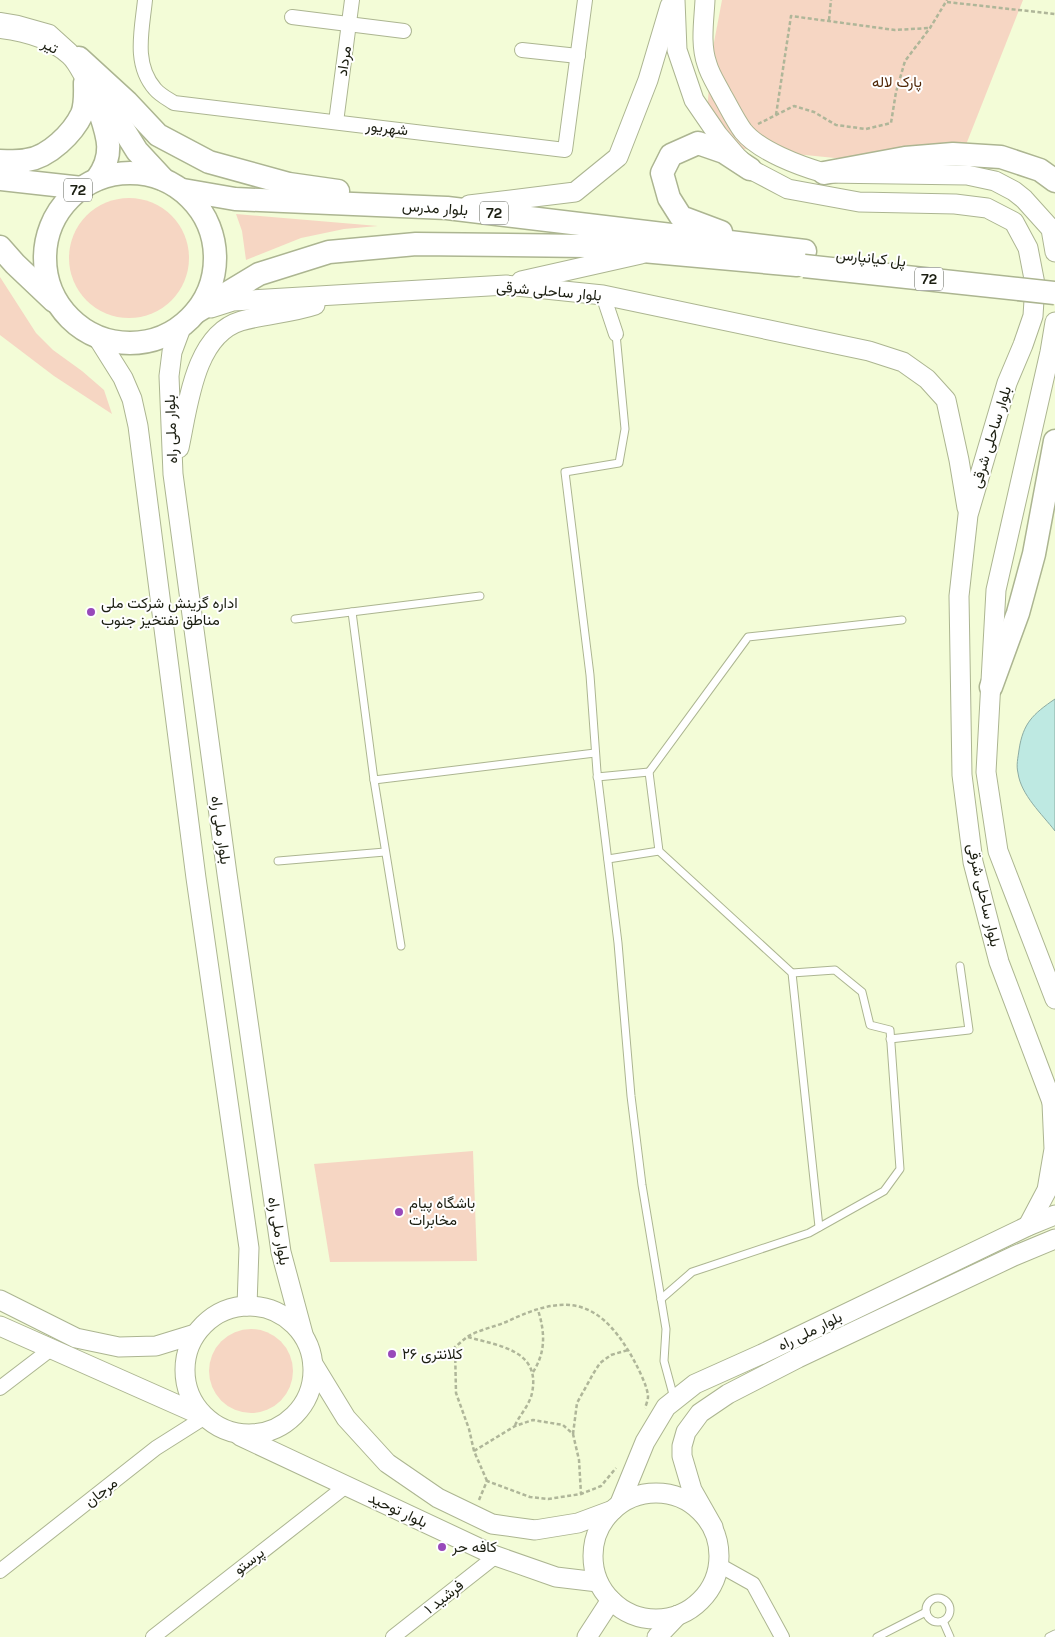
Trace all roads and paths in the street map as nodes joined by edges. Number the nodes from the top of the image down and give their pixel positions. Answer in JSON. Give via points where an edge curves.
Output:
{"nodes":[{"id":1,"x":146,"y":0,"type":"edge"},
{"id":2,"x":352,"y":0,"type":"edge"},
{"id":3,"x":585,"y":0,"type":"edge"},
{"id":4,"x":673,"y":0,"type":"edge"},
{"id":5,"x":706,"y":0,"type":"edge"},
{"id":6,"x":831,"y":0,"type":"edge"},
{"id":7,"x":947,"y":1,"type":"edge"},
{"id":8,"x":1055,"y":14,"type":"edge"},
{"id":9,"x":292,"y":17,"type":"dead end"},
{"id":10,"x":0,"y":20,"type":"edge"},
{"id":11,"x":829,"y":20,"type":"junction"},
{"id":12,"x":349,"y":24,"type":"junction"},
{"id":13,"x":930,"y":28,"type":"junction"},
{"id":14,"x":0,"y":31,"type":"edge"},
{"id":15,"x":404,"y":31,"type":"dead end"},
{"id":16,"x":522,"y":50,"type":"dead end"},
{"id":17,"x":578,"y":56,"type":"junction"},
{"id":18,"x":79,"y":58,"type":"junction"},
{"id":19,"x":85,"y":83,"type":"junction"},
{"id":20,"x":336,"y":122,"type":"junction"},
{"id":21,"x":0,"y":161,"type":"edge"},
{"id":22,"x":750,"y":169,"type":"junction"},
{"id":23,"x":824,"y":173,"type":"junction"},
{"id":24,"x":0,"y":179,"type":"edge"},
{"id":25,"x":163,"y":179,"type":"junction"},
{"id":26,"x":1055,"y":181,"type":"edge"},
{"id":27,"x":90,"y":183,"type":"junction"},
{"id":28,"x":182,"y":190,"type":"junction"},
{"id":29,"x":447,"y":208,"type":"junction"},
{"id":30,"x":752,"y":245,"type":"junction"},
{"id":31,"x":0,"y":247,"type":"edge"},
{"id":32,"x":653,"y":252,"type":"junction"},
{"id":33,"x":1055,"y":252,"type":"edge"},
{"id":34,"x":805,"y":259,"type":"junction"},
{"id":35,"x":1055,"y":278,"type":"edge"},
{"id":36,"x":506,"y":285,"type":"junction"},
{"id":37,"x":1055,"y":292,"type":"edge"},
{"id":38,"x":345,"y":295,"type":"junction"},
{"id":39,"x":603,"y":295,"type":"junction"},
{"id":40,"x":63,"y":310,"type":"junction"},
{"id":41,"x":189,"y":318,"type":"junction"},
{"id":42,"x":1055,"y":322,"type":"edge"},
{"id":43,"x":616,"y":334,"type":"joint"},
{"id":44,"x":96,"y":335,"type":"junction"},
{"id":45,"x":1055,"y":441,"type":"edge"},
{"id":46,"x":173,"y":474,"type":"junction"},
{"id":47,"x":968,"y":514,"type":"junction"},
{"id":48,"x":480,"y":596,"type":"dead end"},
{"id":49,"x":352,"y":612,"type":"junction"},
{"id":50,"x":295,"y":619,"type":"dead end"},
{"id":51,"x":902,"y":620,"type":"dead end"},
{"id":52,"x":991,"y":687,"type":"junction"},
{"id":53,"x":595,"y":753,"type":"junction"},
{"id":54,"x":649,"y":772,"type":"junction"},
{"id":55,"x":597,"y":778,"type":"junction"},
{"id":56,"x":374,"y":780,"type":"junction"},
{"id":57,"x":659,"y":851,"type":"junction"},
{"id":58,"x":384,"y":852,"type":"junction"},
{"id":59,"x":608,"y":859,"type":"junction"},
{"id":60,"x":278,"y":861,"type":"dead end"},
{"id":61,"x":227,"y":874,"type":"junction"},
{"id":62,"x":196,"y":878,"type":"junction"},
{"id":63,"x":400,"y":946,"type":"dead end"},
{"id":64,"x":960,"y":966,"type":"dead end"},
{"id":65,"x":792,"y":973,"type":"junction"},
{"id":66,"x":1055,"y":999,"type":"edge"},
{"id":67,"x":890,"y":1039,"type":"junction"},
{"id":68,"x":1053,"y":1107,"type":"edge"},
{"id":69,"x":1055,"y":1216,"type":"edge"},
{"id":70,"x":1028,"y":1226,"type":"junction"},
{"id":71,"x":819,"y":1227,"type":"junction"},
{"id":72,"x":1055,"y":1239,"type":"edge"},
{"id":73,"x":661,"y":1299,"type":"junction"},
{"id":74,"x":0,"y":1300,"type":"edge"},
{"id":75,"x":247,"y":1306,"type":"junction"},
{"id":76,"x":538,"y":1310,"type":"junction"},
{"id":77,"x":0,"y":1326,"type":"edge"},
{"id":78,"x":195,"y":1334,"type":"junction"},
{"id":79,"x":303,"y":1334,"type":"junction"},
{"id":80,"x":467,"y":1337,"type":"junction"},
{"id":81,"x":50,"y":1349,"type":"junction"},
{"id":82,"x":628,"y":1350,"type":"junction"},
{"id":83,"x":313,"y":1364,"type":"junction"},
{"id":84,"x":533,"y":1372,"type":"junction"},
{"id":85,"x":0,"y":1388,"type":"edge"},
{"id":86,"x":674,"y":1400,"type":"junction"},
{"id":87,"x":643,"y":1416,"type":"dead end"},
{"id":88,"x":205,"y":1417,"type":"junction"},
{"id":89,"x":515,"y":1426,"type":"junction"},
{"id":90,"x":232,"y":1432,"type":"junction"},
{"id":91,"x":573,"y":1434,"type":"junction"},
{"id":92,"x":474,"y":1451,"type":"junction"},
{"id":93,"x":618,"y":1465,"type":"dead end"},
{"id":94,"x":487,"y":1482,"type":"junction"},
{"id":95,"x":346,"y":1486,"type":"junction"},
{"id":96,"x":581,"y":1494,"type":"junction"},
{"id":97,"x":617,"y":1506,"type":"junction"},
{"id":98,"x":473,"y":1515,"type":"junction"},
{"id":99,"x":713,"y":1527,"type":"junction"},
{"id":100,"x":496,"y":1556,"type":"junction"},
{"id":101,"x":719,"y":1565,"type":"junction"},
{"id":102,"x":0,"y":1571,"type":"edge"},
{"id":103,"x":598,"y":1582,"type":"junction"},
{"id":104,"x":611,"y":1600,"type":"junction"},
{"id":105,"x":926,"y":1612,"type":"junction"},
{"id":106,"x":678,"y":1615,"type":"junction"},
{"id":107,"x":943,"y":1622,"type":"junction"},
{"id":108,"x":1055,"y":1634,"type":"edge"},
{"id":109,"x":153,"y":1637,"type":"edge"},
{"id":110,"x":392,"y":1637,"type":"edge"},
{"id":111,"x":587,"y":1637,"type":"edge"},
{"id":112,"x":658,"y":1637,"type":"edge"},
{"id":113,"x":782,"y":1637,"type":"edge"},
{"id":114,"x":877,"y":1637,"type":"edge"},
{"id":115,"x":950,"y":1637,"type":"edge"},
{"id":116,"x":1049,"y":1637,"type":"edge"}],
"edges":[{"from":1,"to":20,"type":"street","name":"شهریور","via":[[140,51],[144,73],[156,91],[174,103]]},
{"from":2,"to":12,"type":"street","name":"مرداد"},
{"from":3,"to":17,"type":"street","name":"شهریور"},
{"from":4,"to":22,"type":"main road","name":"بلوار ساحلی شرقی","via":[[677,50],[694,100],[718,135]]},
{"from":4,"to":29,"type":"main road","via":[[648,80],[618,157],[575,192]]},
{"from":5,"to":23,"type":"main road","via":[[703,33],[707,65],[743,131],[779,156]]},
{"from":6,"to":11,"type":"path"},
{"from":7,"to":8,"type":"path"},
{"from":7,"to":13,"type":"path"},
{"from":9,"to":12,"type":"street"},
{"from":10,"to":18,"type":"street","name":"تیر","via":[[50,32]]},
{"from":11,"to":13,"type":"path","via":[[895,30]]},
{"from":11,"to":13,"type":"path","via":[[791,16],[776,115],[794,106],[814,112],[836,125],[866,129],[891,124],[905,61]]},
{"from":12,"to":15,"type":"street"},
{"from":12,"to":20,"type":"street","name":"مرداد"},
{"from":14,"to":19,"type":"street","name":"تیر","via":[[23,34],[47,43],[69,58]]},
{"from":16,"to":17,"type":"street"},
{"from":17,"to":20,"type":"street","name":"شهریور","via":[[565,150]]},
{"from":18,"to":25,"type":"highway","via":[[138,151]]},
{"from":18,"to":29,"type":"highway","via":[[158,135],[209,162],[289,184]]},
{"from":19,"to":21,"type":"highway","via":[[82,113],[55,148],[29,160]]},
{"from":19,"to":27,"type":"highway","via":[[97,102],[110,149],[105,169]]},
{"from":22,"to":30,"type":"highway","via":[[724,152],[698,143],[671,154],[662,173],[669,198],[681,217]]},
{"from":22,"to":47,"type":"main road","name":"بلوار ساحلی شرقی","via":[[788,189],[801,192],[859,202],[987,208],[1014,222],[1030,257],[1035,284],[1033,316],[1007,383]]},
{"from":23,"to":26,"type":"highway","via":[[905,158],[953,154],[1001,157],[1040,170]]},
{"from":23,"to":33,"type":"main road","via":[[967,175],[995,181],[1024,199],[1051,229]]},
{"from":24,"to":27,"type":"highway","number":"72"},
{"from":25,"to":27,"type":"highway","number":"72","via":[[141,173],[119,173]]},
{"from":25,"to":28,"type":"highway","number":"72"},
{"from":27,"to":40,"type":"highway","number":"72","via":[[67,200],[48,235],[46,274],[52,293]]},
{"from":28,"to":29,"type":"highway","name":"بلوار مدرس","number":"72","via":[[235,199]]},
{"from":28,"to":41,"type":"highway","number":"72","via":[[198,206],[210,226],[215,248],[215,271],[208,292]]},
{"from":29,"to":30,"type":"highway","name":"بلوار مدرس","number":"72"},
{"from":30,"to":34,"type":"highway","name":"بلوار مدرس","number":"72"},
{"from":31,"to":40,"type":"highway","number":"72"},
{"from":32,"to":34,"type":"highway","number":"72"},
{"from":32,"to":36,"type":"main road"},
{"from":32,"to":41,"type":"highway","number":"72","via":[[587,246],[416,244],[329,252],[259,274]]},
{"from":34,"to":35,"type":"highway","name":"پل کیانپارس","number":"72"},
{"from":34,"to":37,"type":"highway","number":"72","bridge":true},
{"from":36,"to":38,"type":"main road","name":"بلوار ساحلی شرقی"},
{"from":36,"to":39,"type":"main road","name":"بلوار ساحلی شرقی"},
{"from":38,"to":41,"type":"main road","name":"بلوار ساحلی شرقی","via":[[233,302]]},
{"from":38,"to":46,"type":"main road","via":[[312,306],[239,321],[212,340],[199,362]]},
{"from":39,"to":43,"type":"street"},
{"from":39,"to":47,"type":"main road","name":"بلوار ساحلی شرقی","via":[[869,350],[903,362],[927,379],[946,400]]},
{"from":40,"to":44,"type":"highway","number":"72","via":[[78,325]]},
{"from":41,"to":44,"type":"highway","number":"72","via":[[163,336],[140,342],[118,342]]},
{"from":41,"to":46,"type":"main road","name":"بلوار ملی راه","via":[[172,352],[169,376]]},
{"from":42,"to":52,"type":"main road","name":"بلوار ساحلی شرقی","via":[[996,590]]},
{"from":43,"to":53,"type":"lane","via":[[625,429],[619,464],[565,472],[590,675]]},
{"from":44,"to":62,"type":"main road","name":"بلوار ملی راه","via":[[123,378],[138,426]]},
{"from":45,"to":52,"type":"highway","via":[[1034,554],[1018,613]]},
{"from":46,"to":61,"type":"main road","name":"بلوار ملی راه"},
{"from":47,"to":68,"type":"main road","name":"بلوار ساحلی شرقی","via":[[959,606],[962,775],[973,862],[999,962]]},
{"from":48,"to":49,"type":"lane"},
{"from":49,"to":50,"type":"lane"},
{"from":49,"to":56,"type":"lane"},
{"from":51,"to":54,"type":"lane","via":[[748,637]]},
{"from":52,"to":66,"type":"main road","name":"بلوار ساحلی شرقی","via":[[986,772],[998,851]]},
{"from":53,"to":55,"type":"lane"},
{"from":53,"to":56,"type":"lane"},
{"from":54,"to":55,"type":"lane"},
{"from":54,"to":57,"type":"lane"},
{"from":55,"to":59,"type":"lane"},
{"from":56,"to":58,"type":"lane"},
{"from":57,"to":59,"type":"lane"},
{"from":57,"to":65,"type":"lane"},
{"from":58,"to":60,"type":"lane"},
{"from":58,"to":63,"type":"lane"},
{"from":59,"to":73,"type":"lane","via":[[633,1116]]},
{"from":61,"to":62,"type":"main road"},
{"from":61,"to":79,"type":"main road","name":"بلوار ملی راه","via":[[281,1252]]},
{"from":62,"to":75,"type":"main road","name":"بلوار ملی راه","via":[[249,1248]]},
{"from":64,"to":67,"type":"lane","via":[[969,1030]]},
{"from":65,"to":67,"type":"lane","via":[[835,970],[862,992],[870,1025],[890,1030]]},
{"from":65,"to":71,"type":"lane"},
{"from":67,"to":71,"type":"lane","via":[[900,1169],[884,1191]]},
{"from":68,"to":70,"type":"main road","name":"بلوار ساحلی شرقی","via":[[1054,1149],[1047,1190]]},
{"from":69,"to":70,"type":"main road","name":"بلوار ملی راه"},
{"from":70,"to":86,"type":"main road","name":"بلوار ملی راه","via":[[695,1384]]},
{"from":71,"to":73,"type":"lane","via":[[692,1272]]},
{"from":72,"to":99,"type":"main road","name":"بلوار ملی راه","via":[[798,1358],[728,1394],[700,1413],[686,1432],[682,1456],[692,1490]]},
{"from":73,"to":86,"type":"lane","via":[[666,1329],[664,1360]]},
{"from":74,"to":78,"type":"main road","via":[[76,1338],[119,1347],[156,1346]]},
{"from":75,"to":78,"type":"main road","via":[[227,1310],[209,1319]]},
{"from":75,"to":79,"type":"main road","via":[[267,1308],[288,1318]]},
{"from":76,"to":80,"type":"path"},
{"from":76,"to":82,"type":"path","via":[[575,1304],[597,1314],[620,1336]]},
{"from":76,"to":84,"type":"path","via":[[543,1351]]},
{"from":77,"to":81,"type":"main road"},
{"from":78,"to":88,"type":"main road","via":[[187,1352],[184,1373],[188,1393]]},
{"from":79,"to":83,"type":"main road"},
{"from":80,"to":84,"type":"path","via":[[515,1352],[524,1357]]},
{"from":80,"to":92,"type":"path","via":[[455,1347],[456,1393]]},
{"from":81,"to":85,"type":"street"},
{"from":81,"to":88,"type":"main road"},
{"from":82,"to":87,"type":"path","via":[[639,1368],[648,1396]]},
{"from":82,"to":91,"type":"path","via":[[611,1355],[600,1363],[577,1403]]},
{"from":83,"to":90,"type":"main road","via":[[314,1377],[308,1398],[295,1417],[276,1429],[254,1435]]},
{"from":83,"to":98,"type":"main road","name":"بلوار توحید","via":[[346,1418],[387,1463],[438,1498]]},
{"from":84,"to":89,"type":"path","via":[[532,1394]]},
{"from":86,"to":97,"type":"main road","name":"بلوار ملی راه","via":[[644,1442]]},
{"from":88,"to":90,"type":"main road"},
{"from":88,"to":102,"type":"street","name":"مرجان","via":[[156,1448]]},
{"from":89,"to":91,"type":"path","via":[[533,1420],[545,1421],[563,1425]]},
{"from":89,"to":92,"type":"path"},
{"from":90,"to":95,"type":"main road","name":"بلوار توحید"},
{"from":91,"to":96,"type":"path","via":[[579,1460]]},
{"from":92,"to":94,"type":"path"},
{"from":93,"to":96,"type":"path","via":[[601,1486]]},
{"from":94,"to":96,"type":"path","via":[[548,1500]]},
{"from":94,"to":98,"type":"path"},
{"from":95,"to":100,"type":"main road","name":"بلوار توحید"},
{"from":95,"to":109,"type":"street","name":"پرستو"},
{"from":97,"to":98,"type":"main road","name":"بلوار توحید","via":[[578,1523],[536,1530],[492,1524]]},
{"from":97,"to":99,"type":"main road","via":[[640,1494],[662,1492],[684,1498],[702,1511]]},
{"from":97,"to":103,"type":"main road","via":[[604,1519],[595,1539],[592,1561]]},
{"from":99,"to":101,"type":"main road","via":[[719,1546]]},
{"from":100,"to":103,"type":"main road","name":"بلوار توحید","via":[[556,1577]]},
{"from":100,"to":110,"type":"street","name":"فرشید ۱"},
{"from":101,"to":106,"type":"main road","via":[[713,1584],[702,1600]]},
{"from":101,"to":113,"type":"street","via":[[753,1584]]},
{"from":103,"to":104,"type":"main road"},
{"from":104,"to":106,"type":"main road","via":[[629,1613],[647,1619]]},
{"from":104,"to":111,"type":"main road"},
{"from":105,"to":107,"type":"lane","via":[[935,1623]]},
{"from":105,"to":107,"type":"lane","via":[[931,1600],[945,1600],[950,1612]]},
{"from":105,"to":114,"type":"lane"},
{"from":106,"to":112,"type":"main road"},
{"from":107,"to":115,"type":"lane"},
{"from":108,"to":116,"type":"lane"}]}
